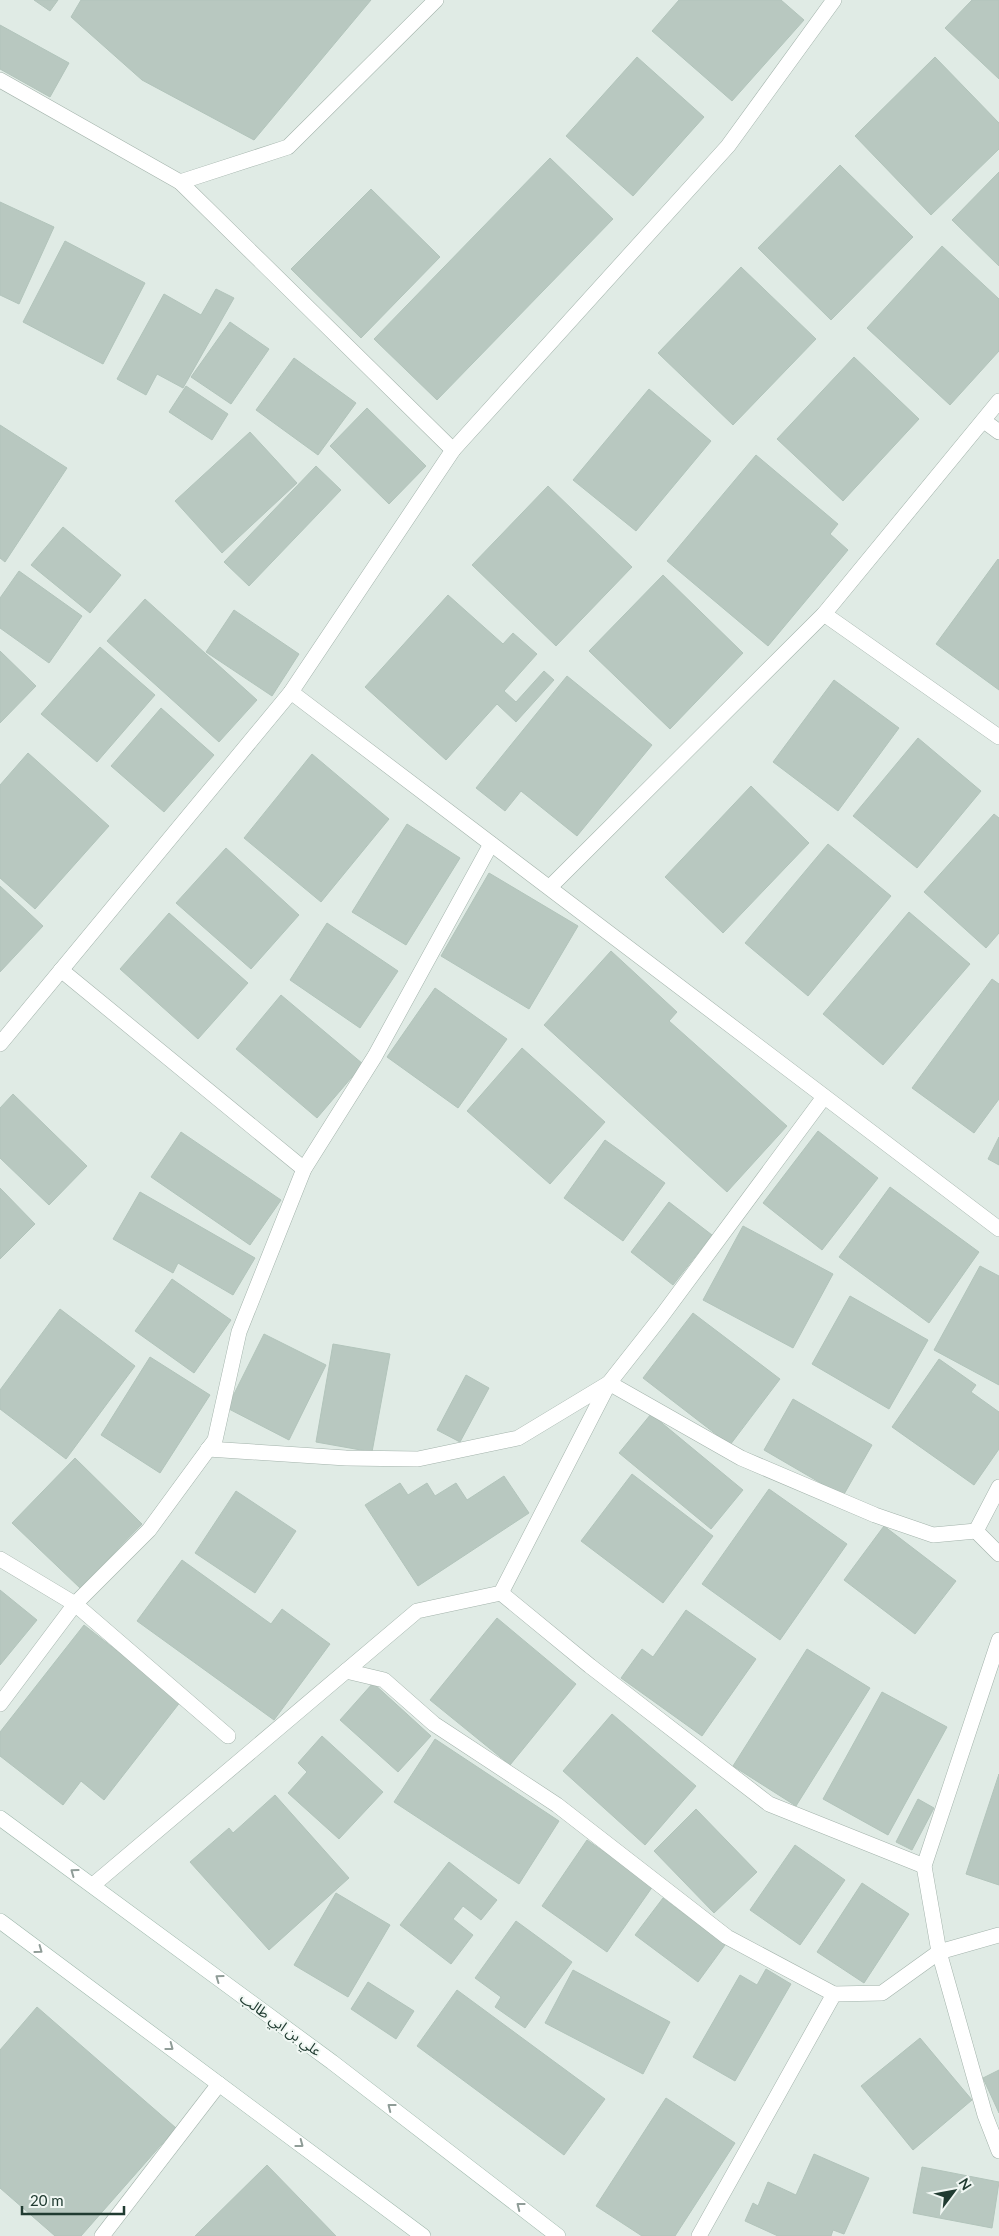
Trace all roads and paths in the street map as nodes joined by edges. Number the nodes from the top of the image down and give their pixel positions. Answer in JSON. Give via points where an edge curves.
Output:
{"nodes":[{"id":1,"x":436,"y":0,"type":"edge"},
{"id":2,"x":834,"y":0,"type":"edge"},
{"id":3,"x":0,"y":80,"type":"edge"},
{"id":4,"x":180,"y":182,"type":"junction"},
{"id":5,"x":999,"y":401,"type":"edge"},
{"id":6,"x":984,"y":421,"type":"junction"},
{"id":7,"x":999,"y":432,"type":"edge"},
{"id":8,"x":453,"y":450,"type":"junction"},
{"id":9,"x":824,"y":614,"type":"junction"},
{"id":10,"x":292,"y":692,"type":"junction"},
{"id":11,"x":999,"y":737,"type":"edge"},
{"id":12,"x":491,"y":844,"type":"junction"},
{"id":13,"x":550,"y":887,"type":"junction"},
{"id":14,"x":61,"y":970,"type":"junction"},
{"id":15,"x":0,"y":1044,"type":"edge"},
{"id":16,"x":824,"y":1097,"type":"junction"},
{"id":17,"x":304,"y":1169,"type":"junction"},
{"id":18,"x":999,"y":1229,"type":"edge"},
{"id":19,"x":609,"y":1383,"type":"junction"},
{"id":20,"x":208,"y":1449,"type":"junction"},
{"id":21,"x":999,"y":1487,"type":"edge"},
{"id":22,"x":976,"y":1532,"type":"junction"},
{"id":23,"x":999,"y":1554,"type":"edge"},
{"id":24,"x":0,"y":1559,"type":"edge"},
{"id":25,"x":501,"y":1593,"type":"junction"},
{"id":26,"x":75,"y":1604,"type":"junction"},
{"id":27,"x":999,"y":1640,"type":"edge"},
{"id":28,"x":346,"y":1671,"type":"junction"},
{"id":29,"x":0,"y":1704,"type":"edge"},
{"id":30,"x":228,"y":1736,"type":"dead end"},
{"id":31,"x":0,"y":1818,"type":"edge"},
{"id":32,"x":924,"y":1866,"type":"junction"},
{"id":33,"x":93,"y":1885,"type":"junction"},
{"id":34,"x":1,"y":1923,"type":"edge"},
{"id":35,"x":999,"y":1935,"type":"edge"},
{"id":36,"x":939,"y":1952,"type":"junction"},
{"id":37,"x":834,"y":1994,"type":"junction"},
{"id":38,"x":219,"y":2084,"type":"junction"},
{"id":39,"x":999,"y":2151,"type":"edge"},
{"id":40,"x":102,"y":2236,"type":"edge"},
{"id":41,"x":423,"y":2236,"type":"edge"},
{"id":42,"x":558,"y":2236,"type":"edge"},
{"id":43,"x":699,"y":2236,"type":"edge"}],
"edges":[{"from":1,"to":4,"type":"street","via":[[288,147]]},
{"from":2,"to":8,"type":"street","via":[[728,146]]},
{"from":3,"to":4,"type":"street"},
{"from":4,"to":8,"type":"street"},
{"from":5,"to":6,"type":"street"},
{"from":6,"to":7,"type":"street"},
{"from":6,"to":9,"type":"street"},
{"from":8,"to":10,"type":"street"},
{"from":9,"to":11,"type":"street"},
{"from":9,"to":13,"type":"street"},
{"from":10,"to":12,"type":"street"},
{"from":10,"to":14,"type":"street"},
{"from":12,"to":13,"type":"street"},
{"from":12,"to":17,"type":"street","via":[[376,1056]]},
{"from":13,"to":16,"type":"street"},
{"from":14,"to":15,"type":"street"},
{"from":14,"to":17,"type":"street"},
{"from":16,"to":18,"type":"street"},
{"from":16,"to":19,"type":"street"},
{"from":17,"to":20,"type":"street","via":[[240,1332],[215,1440]]},
{"from":19,"to":20,"type":"street","via":[[518,1438],[418,1459]]},
{"from":19,"to":22,"type":"street","via":[[741,1458],[875,1515],[933,1535]]},
{"from":19,"to":25,"type":"street"},
{"from":20,"to":26,"type":"street","via":[[149,1530]]},
{"from":21,"to":22,"type":"street"},
{"from":22,"to":23,"type":"street"},
{"from":24,"to":26,"type":"street"},
{"from":25,"to":28,"type":"street","via":[[417,1611]]},
{"from":25,"to":32,"type":"street","via":[[769,1804]]},
{"from":26,"to":29,"type":"street"},
{"from":26,"to":30,"type":"street"},
{"from":27,"to":32,"type":"street"},
{"from":28,"to":33,"type":"street"},
{"from":28,"to":37,"type":"street","via":[[384,1680],[434,1724],[557,1805],[727,1937]]},
{"from":33,"to":31,"type":"street","name":"علي بن ابي طالب","one_way":true},
{"from":32,"to":36,"type":"street"},
{"from":42,"to":33,"type":"street","name":"علي بن ابي طالب","one_way":true,"via":[[332,2062]]},
{"from":34,"to":38,"type":"street","one_way":true},
{"from":35,"to":36,"type":"street"},
{"from":36,"to":37,"type":"street","via":[[882,1993]]},
{"from":36,"to":39,"type":"street","via":[[985,2115]]},
{"from":37,"to":43,"type":"street"},
{"from":38,"to":40,"type":"street"},
{"from":38,"to":41,"type":"street","one_way":true}]}
